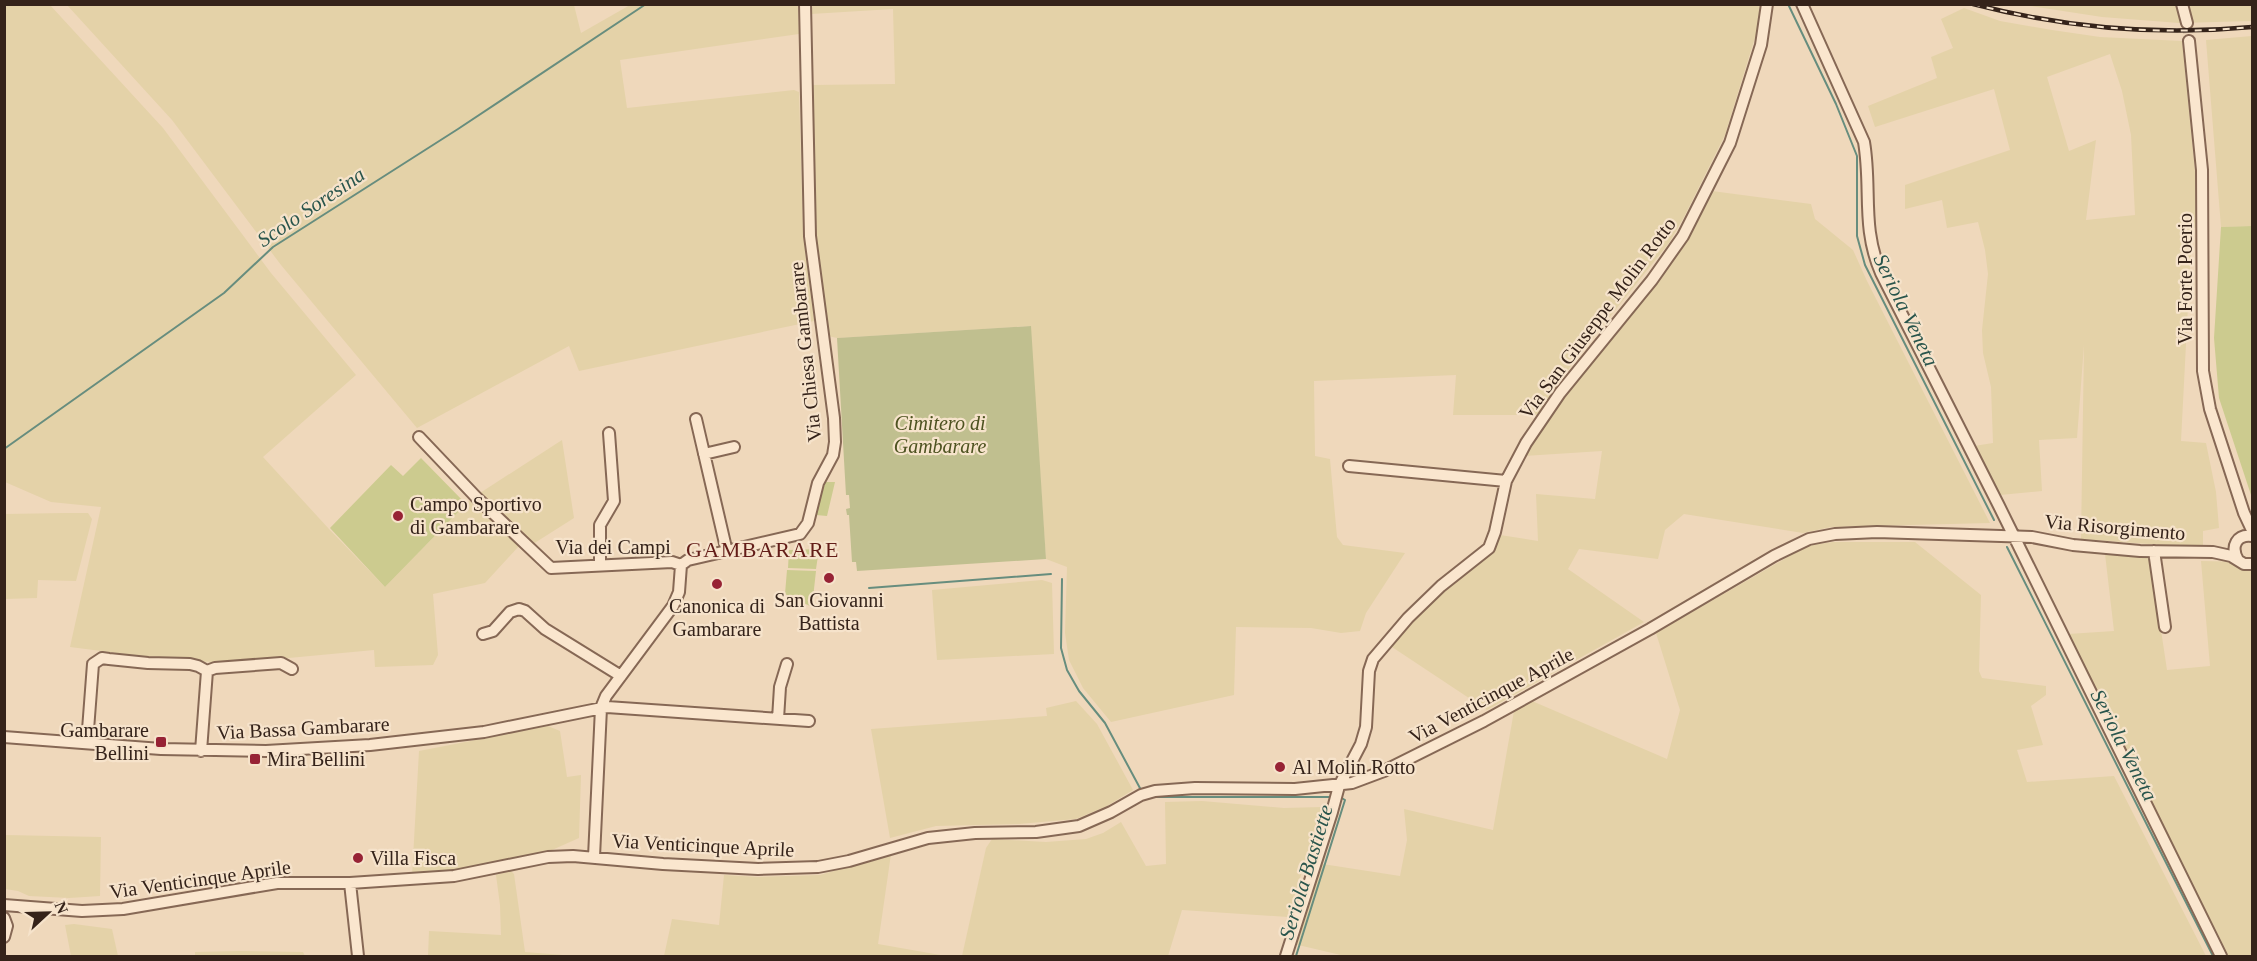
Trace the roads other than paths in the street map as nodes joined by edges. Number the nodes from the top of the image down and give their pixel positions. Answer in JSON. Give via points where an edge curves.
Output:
{"nodes":[{"id":1,"x":805,"y":4,"type":"edge"},
{"id":2,"x":1767,"y":4,"type":"edge"},
{"id":3,"x":1802,"y":4,"type":"edge"},
{"id":4,"x":2182,"y":4,"type":"edge"},
{"id":5,"x":2187,"y":23,"type":"tunnel mouth"},
{"id":6,"x":2189,"y":41,"type":"tunnel mouth"},
{"id":7,"x":696,"y":419,"type":"dead end"},
{"id":8,"x":609,"y":433,"type":"dead end"},
{"id":9,"x":419,"y":437,"type":"dead end"},
{"id":10,"x":734,"y":447,"type":"dead end"},
{"id":11,"x":704,"y":454,"type":"junction"},
{"id":12,"x":1349,"y":466,"type":"dead end"},
{"id":13,"x":1506,"y":481,"type":"junction"},
{"id":14,"x":2244,"y":513,"type":"junction"},
{"id":15,"x":2253,"y":530,"type":"edge"},
{"id":16,"x":2013,"y":536,"type":"junction"},
{"id":17,"x":2253,"y":536,"type":"edge"},
{"id":18,"x":2237,"y":540,"type":"junction"},
{"id":19,"x":2154,"y":551,"type":"junction"},
{"id":20,"x":727,"y":552,"type":"junction"},
{"id":21,"x":2213,"y":552,"type":"junction"},
{"id":22,"x":2238,"y":560,"type":"junction"},
{"id":23,"x":2253,"y":564,"type":"edge"},
{"id":24,"x":600,"y":565,"type":"junction"},
{"id":25,"x":681,"y":565,"type":"junction"},
{"id":26,"x":2165,"y":627,"type":"dead end"},
{"id":27,"x":483,"y":634,"type":"dead end"},
{"id":28,"x":787,"y":664,"type":"dead end"},
{"id":29,"x":292,"y":669,"type":"dead end"},
{"id":30,"x":207,"y":671,"type":"junction"},
{"id":31,"x":621,"y":676,"type":"junction"},
{"id":32,"x":601,"y":708,"type":"junction"},
{"id":33,"x":778,"y":719,"type":"junction"},
{"id":34,"x":809,"y":721,"type":"dead end"},
{"id":35,"x":4,"y":737,"type":"edge"},
{"id":36,"x":87,"y":743,"type":"junction"},
{"id":37,"x":201,"y":751,"type":"junction"},
{"id":38,"x":1339,"y":786,"type":"junction"},
{"id":39,"x":594,"y":857,"type":"junction"},
{"id":40,"x":350,"y":883,"type":"junction"},
{"id":41,"x":4,"y":905,"type":"edge"},
{"id":42,"x":4,"y":918,"type":"edge"},
{"id":43,"x":4,"y":938,"type":"edge"},
{"id":44,"x":358,"y":957,"type":"edge"},
{"id":45,"x":1286,"y":957,"type":"edge"},
{"id":46,"x":2222,"y":957,"type":"edge"}],
"edges":[{"from":1,"to":20,"type":"street","name":"Via Chiesa Gambarare","via":[[810,236],[836,442],[818,483],[805,530],[788,538]]},
{"from":2,"to":13,"type":"street","name":"Via San Giuseppe Molin Rotto","via":[[1761,45],[1730,143],[1696,214],[1670,256],[1539,422]]},
{"from":3,"to":16,"type":"street","via":[[1864,142],[1873,254]]},
{"from":4,"to":5,"type":"street"},
{"from":6,"to":14,"type":"street","name":"Via Forte Poerio","via":[[2202,170],[2203,370],[2210,409]]},
{"from":7,"to":11,"type":"street"},
{"from":8,"to":24,"type":"street","via":[[615,493],[600,525]]},
{"from":9,"to":24,"type":"street","name":"Via dei Campi","via":[[544,564],[557,569]]},
{"from":10,"to":11,"type":"street"},
{"from":11,"to":20,"type":"street"},
{"from":12,"to":13,"type":"street"},
{"from":13,"to":38,"type":"street","name":"Via San Giuseppe Molin Rotto","via":[[1489,548],[1441,586],[1373,659],[1363,735]]},
{"from":14,"to":15,"type":"street"},
{"from":14,"to":18,"type":"street","via":[[2244,527]]},
{"from":16,"to":19,"type":"street","name":"Via Risorgimento"},
{"from":16,"to":38,"type":"street","name":"Via Venticinque Aprile","via":[[1877,532],[1809,539],[1484,721],[1384,771]]},
{"from":16,"to":46,"type":"street"},
{"from":17,"to":18,"type":"street","name":"Via Risorgimento"},
{"from":18,"to":21,"type":"street","name":"Via Risorgimento"},
{"from":18,"to":22,"type":"street","via":[[2234,551]]},
{"from":19,"to":21,"type":"street","name":"Via Risorgimento"},
{"from":19,"to":26,"type":"street"},
{"from":20,"to":25,"type":"street","name":"Via Chiesa Gambarare"},
{"from":21,"to":22,"type":"street","name":"Via Risorgimento"},
{"from":22,"to":23,"type":"street","name":"Via Risorgimento"},
{"from":24,"to":25,"type":"street","name":"Via dei Campi"},
{"from":25,"to":31,"type":"street","via":[[678,597]]},
{"from":27,"to":31,"type":"street","via":[[493,631],[510,612],[519,609]]},
{"from":28,"to":33,"type":"street","via":[[780,687]]},
{"from":29,"to":30,"type":"street","via":[[281,663]]},
{"from":30,"to":36,"type":"street","via":[[190,664],[97,660],[93,664]]},
{"from":30,"to":37,"type":"street"},
{"from":31,"to":32,"type":"street"},
{"from":32,"to":33,"type":"street","name":"Via Bassa Gambarare"},
{"from":32,"to":37,"type":"street","name":"Via Bassa Gambarare","via":[[484,732],[370,745],[266,752]]},
{"from":32,"to":39,"type":"street"},
{"from":33,"to":34,"type":"street","name":"Via Bassa Gambarare"},
{"from":35,"to":36,"type":"street","name":"Via Bassa Gambarare"},
{"from":36,"to":37,"type":"street","name":"Via Bassa Gambarare"},
{"from":38,"to":39,"type":"street","name":"Via Venticinque Aprile","via":[[1155,791],[1079,826],[928,838],[818,867],[758,869]]},
{"from":38,"to":45,"type":"street","name":"Via San Giuseppe Molin Rotto"},
{"from":39,"to":40,"type":"street","name":"Via Venticinque Aprile","via":[[539,858],[454,876]]},
{"from":40,"to":41,"type":"street","name":"Via Venticinque Aprile","via":[[277,883],[123,909],[82,911]]},
{"from":40,"to":44,"type":"street"},
{"from":42,"to":43,"type":"street"}]}
